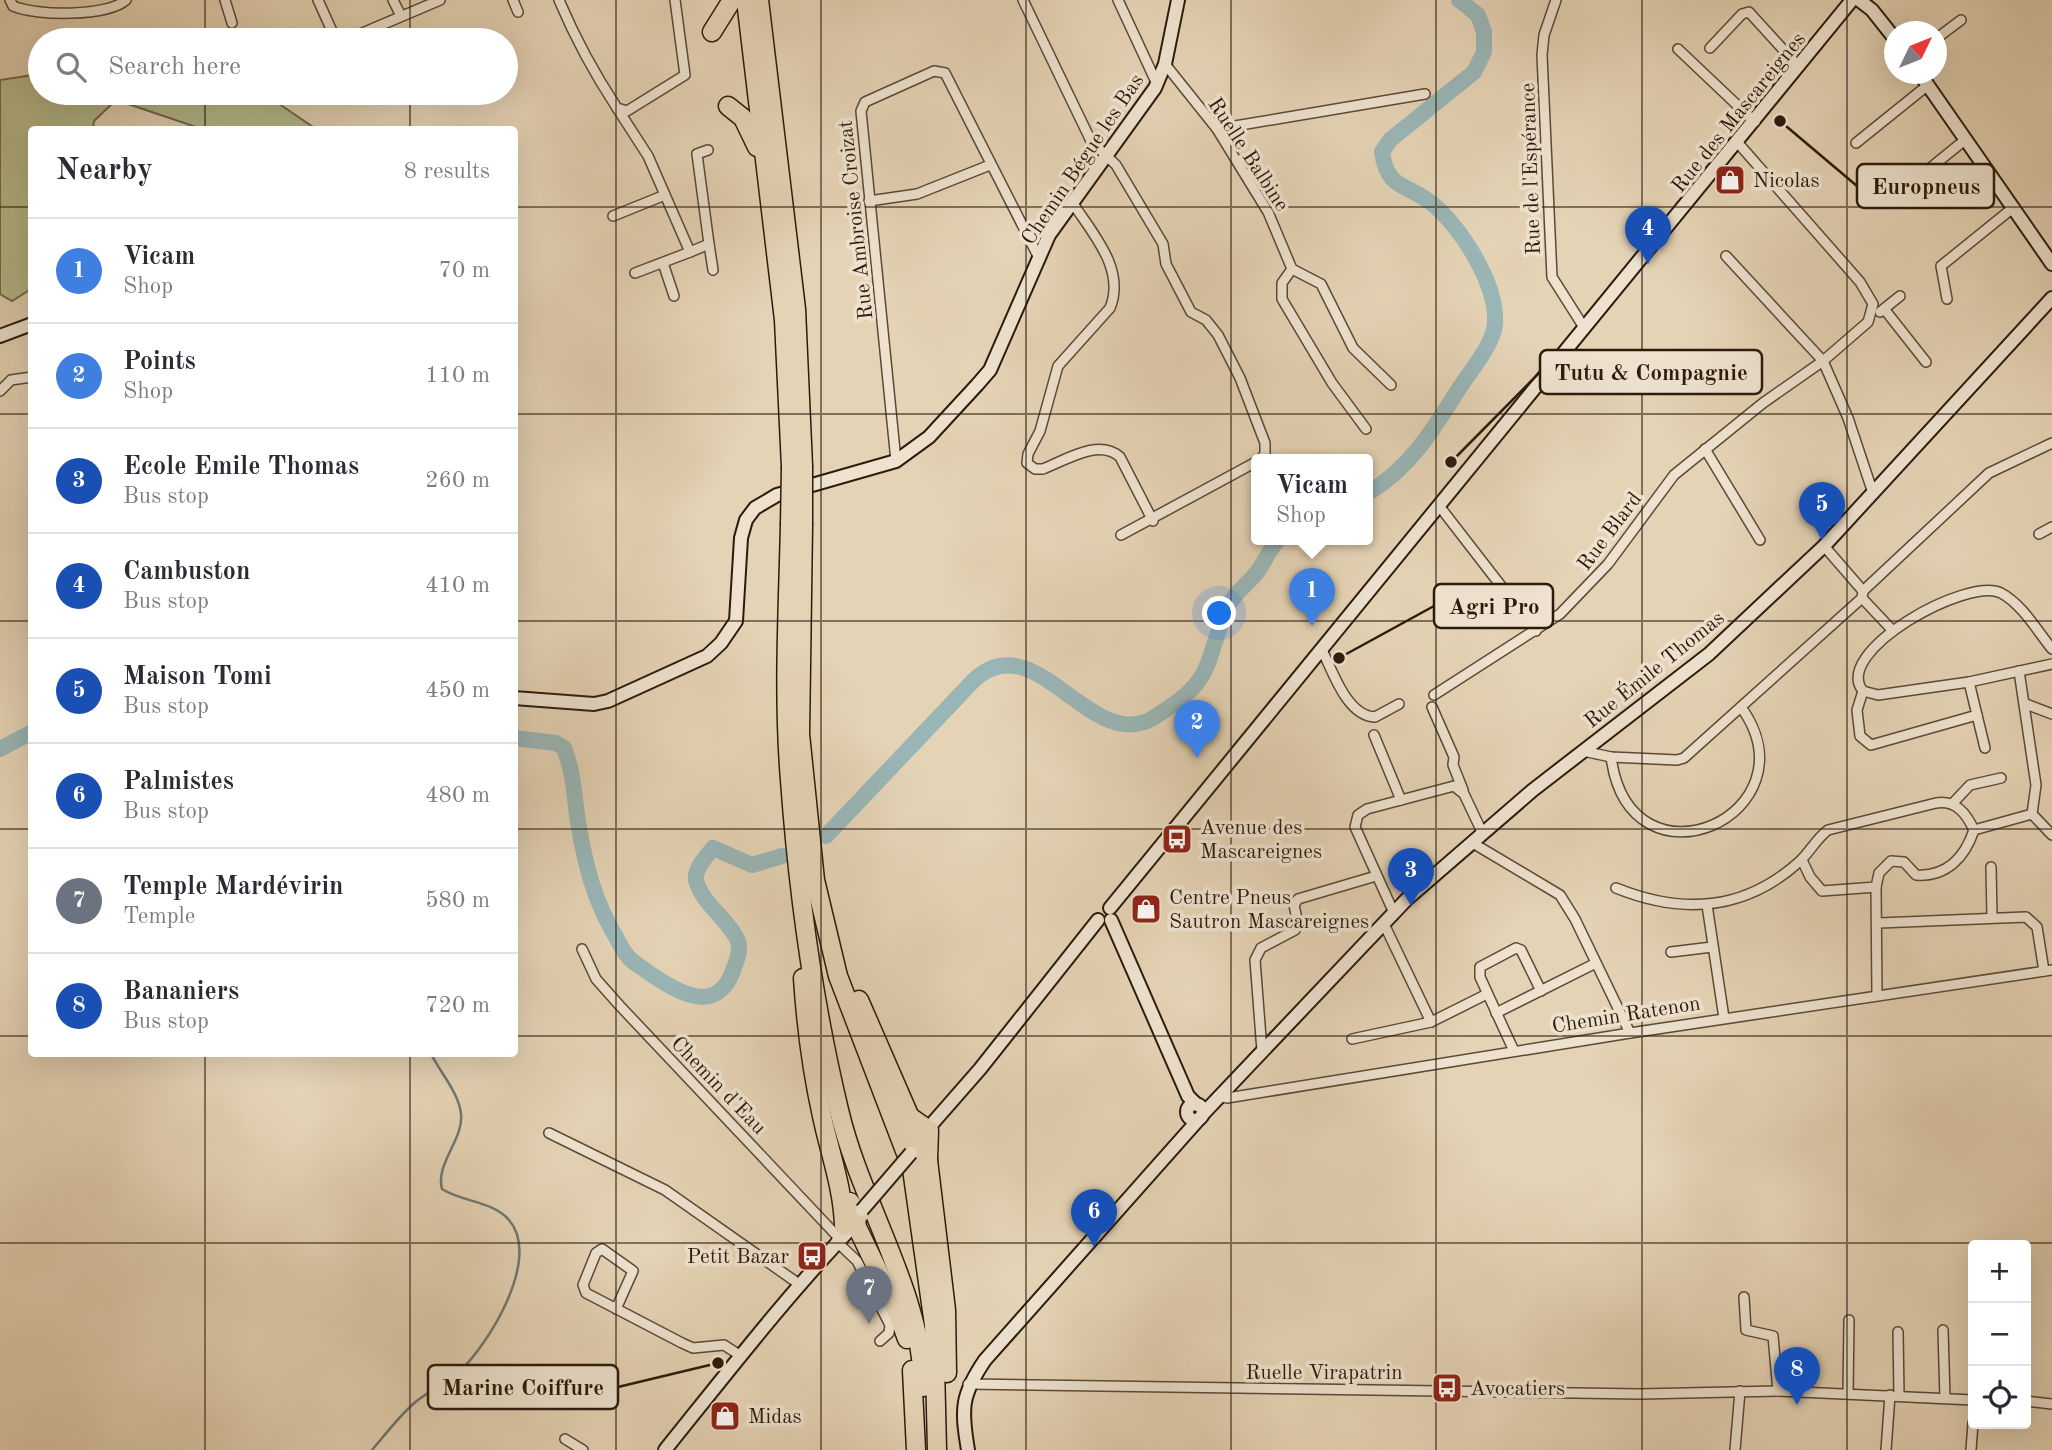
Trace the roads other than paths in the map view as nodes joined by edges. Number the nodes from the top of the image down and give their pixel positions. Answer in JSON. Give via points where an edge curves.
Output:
{"nodes":[{"id":1,"x":10,"y":0,"type":"edge"},
{"id":2,"x":126,"y":0,"type":"edge"},
{"id":3,"x":225,"y":0,"type":"edge"},
{"id":4,"x":318,"y":0,"type":"edge"},
{"id":5,"x":393,"y":0,"type":"edge"},
{"id":6,"x":439,"y":0,"type":"edge"},
{"id":7,"x":513,"y":0,"type":"edge"},
{"id":8,"x":559,"y":0,"type":"edge"},
{"id":9,"x":675,"y":0,"type":"edge"},
{"id":10,"x":732,"y":0,"type":"edge"},
{"id":11,"x":746,"y":0,"type":"edge"},
{"id":12,"x":759,"y":0,"type":"edge"},
{"id":13,"x":1023,"y":0,"type":"edge"},
{"id":14,"x":1118,"y":0,"type":"edge"},
{"id":15,"x":1178,"y":0,"type":"edge"},
{"id":16,"x":1556,"y":0,"type":"edge"},
{"id":17,"x":1853,"y":0,"type":"edge"},
{"id":18,"x":1859,"y":0,"type":"edge"},
{"id":19,"x":518,"y":12,"type":"dead end"},
{"id":20,"x":401,"y":16,"type":"junction"},
{"id":21,"x":1961,"y":20,"type":"dead end"},
{"id":22,"x":232,"y":23,"type":"dead end"},
{"id":23,"x":1884,"y":25,"type":"edge"},
{"id":24,"x":331,"y":28,"type":"edge"},
{"id":25,"x":374,"y":28,"type":"edge"},
{"id":26,"x":1947,"y":30,"type":"edge"},
{"id":27,"x":712,"y":32,"type":"dead end"},
{"id":28,"x":1710,"y":48,"type":"dead end"},
{"id":29,"x":1678,"y":49,"type":"dead end"},
{"id":30,"x":1165,"y":64,"type":"junction"},
{"id":31,"x":1799,"y":67,"type":"junction"},
{"id":32,"x":1157,"y":84,"type":"junction"},
{"id":33,"x":1928,"y":85,"type":"joint"},
{"id":34,"x":1425,"y":94,"type":"dead end"},
{"id":35,"x":728,"y":106,"type":"dead end"},
{"id":36,"x":617,"y":108,"type":"junction"},
{"id":37,"x":1755,"y":122,"type":"junction"},
{"id":38,"x":1217,"y":129,"type":"junction"},
{"id":39,"x":1966,"y":139,"type":"junction"},
{"id":40,"x":1738,"y":142,"type":"junction"},
{"id":41,"x":1856,"y":144,"type":"dead end"},
{"id":42,"x":708,"y":150,"type":"dead end"},
{"id":43,"x":1107,"y":155,"type":"junction"},
{"id":44,"x":990,"y":165,"type":"junction"},
{"id":45,"x":767,"y":174,"type":"junction"},
{"id":46,"x":665,"y":195,"type":"junction"},
{"id":47,"x":1896,"y":196,"type":"dead end"},
{"id":48,"x":869,"y":201,"type":"junction"},
{"id":49,"x":1072,"y":202,"type":"junction"},
{"id":50,"x":2014,"y":207,"type":"junction"},
{"id":51,"x":613,"y":216,"type":"dead end"},
{"id":52,"x":709,"y":244,"type":"junction"},
{"id":53,"x":690,"y":252,"type":"junction"},
{"id":54,"x":1726,"y":256,"type":"dead end"},
{"id":55,"x":1038,"y":257,"type":"junction"},
{"id":56,"x":663,"y":263,"type":"junction"},
{"id":57,"x":2052,"y":264,"type":"edge"},
{"id":58,"x":1292,"y":268,"type":"junction"},
{"id":59,"x":713,"y":270,"type":"dead end"},
{"id":60,"x":635,"y":274,"type":"dead end"},
{"id":61,"x":674,"y":296,"type":"dead end"},
{"id":62,"x":1900,"y":296,"type":"dead end"},
{"id":63,"x":2052,"y":298,"type":"edge"},
{"id":64,"x":1947,"y":299,"type":"dead end"},
{"id":65,"x":1885,"y":310,"type":"junction"},
{"id":66,"x":1872,"y":313,"type":"junction"},
{"id":67,"x":28,"y":326,"type":"edge"},
{"id":68,"x":1585,"y":329,"type":"junction"},
{"id":69,"x":0,"y":336,"type":"edge"},
{"id":70,"x":1822,"y":361,"type":"junction"},
{"id":71,"x":1926,"y":362,"type":"dead end"},
{"id":72,"x":28,"y":378,"type":"edge"},
{"id":73,"x":1391,"y":385,"type":"dead end"},
{"id":74,"x":0,"y":391,"type":"edge"},
{"id":75,"x":1367,"y":429,"type":"dead end"},
{"id":76,"x":2052,"y":443,"type":"edge"},
{"id":77,"x":1705,"y":449,"type":"junction"},
{"id":78,"x":1265,"y":454,"type":"edge"},
{"id":79,"x":896,"y":461,"type":"junction"},
{"id":80,"x":1251,"y":465,"type":"edge"},
{"id":81,"x":797,"y":467,"type":"junction"},
{"id":82,"x":1873,"y":493,"type":"junction"},
{"id":83,"x":1440,"y":507,"type":"junction"},
{"id":84,"x":1153,"y":521,"type":"junction"},
{"id":85,"x":797,"y":525,"type":"junction"},
{"id":86,"x":2052,"y":527,"type":"edge"},
{"id":87,"x":2039,"y":534,"type":"dead end"},
{"id":88,"x":1121,"y":535,"type":"dead end"},
{"id":89,"x":1760,"y":540,"type":"dead end"},
{"id":90,"x":1825,"y":546,"type":"junction"},
{"id":91,"x":1863,"y":595,"type":"junction"},
{"id":92,"x":1536,"y":631,"type":"junction"},
{"id":93,"x":1893,"y":631,"type":"junction"},
{"id":94,"x":2052,"y":649,"type":"edge"},
{"id":95,"x":1322,"y":650,"type":"junction"},
{"id":96,"x":2052,"y":664,"type":"edge"},
{"id":97,"x":2019,"y":671,"type":"junction"},
{"id":98,"x":1969,"y":682,"type":"junction"},
{"id":99,"x":1864,"y":691,"type":"junction"},
{"id":100,"x":1434,"y":695,"type":"dead end"},
{"id":101,"x":518,"y":698,"type":"edge"},
{"id":102,"x":1399,"y":704,"type":"dead end"},
{"id":103,"x":2026,"y":704,"type":"junction"},
{"id":104,"x":1432,"y":707,"type":"dead end"},
{"id":105,"x":1741,"y":707,"type":"junction"},
{"id":106,"x":2052,"y":714,"type":"edge"},
{"id":107,"x":1977,"y":715,"type":"junction"},
{"id":108,"x":1374,"y":735,"type":"dead end"},
{"id":109,"x":1984,"y":748,"type":"dead end"},
{"id":110,"x":1583,"y":751,"type":"junction"},
{"id":111,"x":1611,"y":757,"type":"junction"},
{"id":112,"x":2001,"y":778,"type":"dead end"},
{"id":113,"x":1464,"y":794,"type":"junction"},
{"id":114,"x":1401,"y":800,"type":"junction"},
{"id":115,"x":805,"y":802,"type":"junction"},
{"id":116,"x":1953,"y":803,"type":"junction"},
{"id":117,"x":2032,"y":814,"type":"junction"},
{"id":118,"x":1974,"y":830,"type":"junction"},
{"id":119,"x":1482,"y":832,"type":"junction"},
{"id":120,"x":2052,"y":835,"type":"edge"},
{"id":121,"x":1471,"y":842,"type":"junction"},
{"id":122,"x":1802,"y":860,"type":"junction"},
{"id":123,"x":1991,"y":867,"type":"dead end"},
{"id":124,"x":1376,"y":876,"type":"junction"},
{"id":125,"x":1876,"y":887,"type":"junction"},
{"id":126,"x":1616,"y":888,"type":"dead end"},
{"id":127,"x":1707,"y":905,"type":"junction"},
{"id":128,"x":1394,"y":913,"type":"junction"},
{"id":129,"x":1106,"y":916,"type":"junction"},
{"id":130,"x":1992,"y":917,"type":"junction"},
{"id":131,"x":1879,"y":923,"type":"junction"},
{"id":132,"x":1384,"y":924,"type":"junction"},
{"id":133,"x":804,"y":929,"type":"junction"},
{"id":134,"x":1712,"y":947,"type":"junction"},
{"id":135,"x":582,"y":949,"type":"dead end"},
{"id":136,"x":1671,"y":952,"type":"dead end"},
{"id":137,"x":1596,"y":963,"type":"junction"},
{"id":138,"x":2048,"y":970,"type":"edge"},
{"id":139,"x":1541,"y":991,"type":"junction"},
{"id":140,"x":1487,"y":994,"type":"junction"},
{"id":141,"x":1877,"y":995,"type":"junction"},
{"id":142,"x":1496,"y":1013,"type":"junction"},
{"id":143,"x":1724,"y":1018,"type":"junction"},
{"id":144,"x":1431,"y":1022,"type":"junction"},
{"id":145,"x":1630,"y":1033,"type":"junction"},
{"id":146,"x":1352,"y":1039,"type":"dead end"},
{"id":147,"x":1262,"y":1051,"type":"junction"},
{"id":148,"x":1514,"y":1051,"type":"junction"},
{"id":149,"x":1199,"y":1108,"type":"junction"},
{"id":150,"x":909,"y":1115,"type":"junction"},
{"id":151,"x":929,"y":1130,"type":"junction"},
{"id":152,"x":549,"y":1133,"type":"dead end"},
{"id":153,"x":918,"y":1154,"type":"junction"},
{"id":154,"x":847,"y":1229,"type":"junction"},
{"id":155,"x":799,"y":1284,"type":"junction"},
{"id":156,"x":1744,"y":1297,"type":"dead end"},
{"id":157,"x":616,"y":1309,"type":"junction"},
{"id":158,"x":1849,"y":1320,"type":"dead end"},
{"id":159,"x":1942,"y":1330,"type":"dead end"},
{"id":160,"x":1898,"y":1332,"type":"dead end"},
{"id":161,"x":880,"y":1341,"type":"dead end"},
{"id":162,"x":741,"y":1356,"type":"junction"},
{"id":163,"x":968,"y":1384,"type":"junction"},
{"id":164,"x":1740,"y":1391,"type":"junction"},
{"id":165,"x":1778,"y":1391,"type":"junction"},
{"id":166,"x":1848,"y":1394,"type":"junction"},
{"id":167,"x":1894,"y":1395,"type":"junction"},
{"id":168,"x":1944,"y":1398,"type":"junction"},
{"id":169,"x":1968,"y":1400,"type":"edge"},
{"id":170,"x":2031,"y":1402,"type":"edge"},
{"id":171,"x":2052,"y":1404,"type":"edge"},
{"id":172,"x":1973,"y":1429,"type":"edge"},
{"id":173,"x":565,"y":1439,"type":"dead end"},
{"id":174,"x":583,"y":1450,"type":"edge"},
{"id":175,"x":665,"y":1450,"type":"edge"},
{"id":176,"x":916,"y":1450,"type":"edge"},
{"id":177,"x":925,"y":1450,"type":"edge"},
{"id":178,"x":939,"y":1450,"type":"edge"},
{"id":179,"x":968,"y":1450,"type":"edge"},
{"id":180,"x":1735,"y":1450,"type":"edge"},
{"id":181,"x":1886,"y":1450,"type":"edge"},
{"id":182,"x":1971,"y":1450,"type":"edge"}],
"edges":[{"from":1,"to":2,"type":"street","via":[[21,10],[49,12],[106,10]]},
{"from":3,"to":22,"type":"street"},
{"from":4,"to":24,"type":"street"},
{"from":5,"to":20,"type":"street"},
{"from":6,"to":20,"type":"street"},
{"from":7,"to":19,"type":"street"},
{"from":8,"to":36,"type":"street","via":[[575,38]]},
{"from":9,"to":36,"type":"street","via":[[685,75],[627,111]]},
{"from":10,"to":27,"type":"highway"},
{"from":11,"to":45,"type":"highway"},
{"from":12,"to":81,"type":"highway","via":[[796,309]]},
{"from":13,"to":43,"type":"street","via":[[1091,141]]},
{"from":14,"to":32,"type":"street"},
{"from":15,"to":30,"type":"street","name":"Chemin Bégue les Bas"},
{"from":16,"to":68,"type":"street","name":"Rue de l'Espérance","via":[[1542,55],[1552,277]]},
{"from":17,"to":31,"type":"street","name":"Rue des Mascareignes"},
{"from":18,"to":23,"type":"street"},
{"from":20,"to":25,"type":"street"},
{"from":21,"to":26,"type":"street"},
{"from":28,"to":31,"type":"street","via":[[1749,12]]},
{"from":29,"to":37,"type":"street"},
{"from":30,"to":32,"type":"street","name":"Chemin Bégue les Bas"},
{"from":30,"to":38,"type":"street","name":"Ruelle Balbine"},
{"from":31,"to":37,"type":"street","name":"Rue des Mascareignes"},
{"from":32,"to":43,"type":"street","name":"Chemin Bégue les Bas"},
{"from":33,"to":39,"type":"street"},
{"from":33,"to":41,"type":"street"},
{"from":34,"to":38,"type":"street"},
{"from":35,"to":45,"type":"highway","via":[[736,109],[752,132]]},
{"from":36,"to":46,"type":"street","via":[[648,156]]},
{"from":37,"to":40,"type":"street","name":"Rue des Mascareignes"},
{"from":38,"to":58,"type":"street","name":"Ruelle Balbine","via":[[1268,212]]},
{"from":39,"to":47,"type":"street"},
{"from":39,"to":50,"type":"street"},
{"from":40,"to":66,"type":"street","via":[[1852,272],[1870,296]]},
{"from":40,"to":68,"type":"street","name":"Rue des Mascareignes"},
{"from":42,"to":52,"type":"street","via":[[697,154]]},
{"from":43,"to":49,"type":"street","name":"Chemin Bégue les Bas"},
{"from":43,"to":78,"type":"street","via":[[1163,244],[1166,264],[1191,312],[1213,327],[1224,345],[1265,443]]},
{"from":44,"to":48,"type":"street","via":[[917,194]]},
{"from":44,"to":48,"type":"street","name":"Rue Ambroise Croizat","via":[[948,76],[934,71],[862,106]]},
{"from":44,"to":55,"type":"street","name":"Rue Ambroise Croizat"},
{"from":45,"to":81,"type":"highway"},
{"from":46,"to":51,"type":"street"},
{"from":46,"to":53,"type":"street"},
{"from":48,"to":79,"type":"street","name":"Rue Ambroise Croizat"},
{"from":49,"to":55,"type":"street","name":"Chemin Bégue les Bas"},
{"from":49,"to":84,"type":"street","via":[[1111,265],[1115,298],[1058,366],[1027,463],[1043,468],[1097,448],[1113,451]]},
{"from":50,"to":57,"type":"street"},
{"from":50,"to":64,"type":"street","via":[[1941,266]]},
{"from":52,"to":53,"type":"street"},
{"from":52,"to":59,"type":"street"},
{"from":53,"to":56,"type":"street"},
{"from":54,"to":70,"type":"street"},
{"from":55,"to":79,"type":"street","name":"Chemin Bégue les Bas","via":[[990,370],[929,437]]},
{"from":56,"to":60,"type":"street"},
{"from":56,"to":61,"type":"street"},
{"from":58,"to":73,"type":"street","via":[[1321,284],[1353,348]]},
{"from":58,"to":75,"type":"street","via":[[1282,283],[1282,299],[1332,383]]},
{"from":62,"to":65,"type":"street"},
{"from":63,"to":82,"type":"street","name":"Rue Émile Thomas"},
{"from":65,"to":66,"type":"street"},
{"from":65,"to":71,"type":"street"},
{"from":66,"to":70,"type":"street","name":"Rue Blard","via":[[1868,322]]},
{"from":67,"to":69,"type":"street"},
{"from":68,"to":83,"type":"street","name":"Rue des Mascareignes"},
{"from":70,"to":77,"type":"street","name":"Rue Blard"},
{"from":70,"to":82,"type":"street","via":[[1848,418]]},
{"from":72,"to":74,"type":"street","via":[[10,380]]},
{"from":76,"to":91,"type":"street","via":[[1989,473]]},
{"from":77,"to":89,"type":"street"},
{"from":77,"to":92,"type":"street","name":"Rue Blard","via":[[1674,475],[1594,581]]},
{"from":79,"to":101,"type":"street","name":"Chemin Bégue les Bas","via":[[765,500],[746,520],[741,538],[736,621],[707,656],[608,701]]},
{"from":80,"to":84,"type":"street"},
{"from":81,"to":85,"type":"highway","bridge":true},
{"from":82,"to":90,"type":"street","name":"Rue Émile Thomas"},
{"from":83,"to":92,"type":"street"},
{"from":83,"to":95,"type":"street"},
{"from":84,"to":88,"type":"street"},
{"from":85,"to":115,"type":"highway"},
{"from":85,"to":133,"type":"highway","via":[[787,647],[789,779]]},
{"from":86,"to":87,"type":"street"},
{"from":90,"to":91,"type":"street"},
{"from":90,"to":110,"type":"street","name":"Rue Émile Thomas","via":[[1709,654]]},
{"from":91,"to":93,"type":"street"},
{"from":91,"to":105,"type":"street"},
{"from":92,"to":100,"type":"street","name":"Rue Blard"},
{"from":93,"to":94,"type":"street","via":[[1933,606],[1996,592],[2010,600]]},
{"from":93,"to":99,"type":"street","via":[[1858,668]]},
{"from":95,"to":102,"type":"street","via":[[1360,713],[1375,717]]},
{"from":95,"to":129,"type":"street"},
{"from":96,"to":97,"type":"street"},
{"from":97,"to":98,"type":"street"},
{"from":97,"to":103,"type":"street"},
{"from":98,"to":99,"type":"street","via":[[1878,695]]},
{"from":98,"to":107,"type":"street"},
{"from":99,"to":107,"type":"street","via":[[1857,710],[1860,736],[1871,745]]},
{"from":103,"to":106,"type":"street"},
{"from":103,"to":117,"type":"street","via":[[2036,785]]},
{"from":104,"to":113,"type":"street"},
{"from":105,"to":111,"type":"street","via":[[1684,758]]},
{"from":105,"to":111,"type":"street","via":[[1755,731],[1762,761],[1735,813],[1712,826],[1691,833],[1650,825],[1621,796]]},
{"from":107,"to":109,"type":"street"},
{"from":108,"to":114,"type":"street"},
{"from":110,"to":111,"type":"street"},
{"from":110,"to":119,"type":"street","name":"Rue Émile Thomas"},
{"from":112,"to":116,"type":"street","via":[[1970,785]]},
{"from":113,"to":114,"type":"street","via":[[1449,786]]},
{"from":113,"to":119,"type":"street"},
{"from":114,"to":124,"type":"street","via":[[1367,809],[1355,820]]},
{"from":115,"to":150,"type":"highway","via":[[849,974]]},
{"from":115,"to":178,"type":"highway","via":[[815,880],[838,976],[912,1169],[934,1325]]},
{"from":116,"to":118,"type":"street"},
{"from":116,"to":122,"type":"street","via":[[1839,825],[1818,838]]},
{"from":117,"to":118,"type":"street"},
{"from":117,"to":120,"type":"street"},
{"from":118,"to":125,"type":"street","via":[[1962,856],[1951,866],[1916,875],[1904,862],[1891,861],[1879,873]]},
{"from":119,"to":121,"type":"street","name":"Rue Émile Thomas"},
{"from":121,"to":128,"type":"street","name":"Rue Émile Thomas"},
{"from":121,"to":137,"type":"street","via":[[1560,895]]},
{"from":122,"to":125,"type":"street","via":[[1822,891]]},
{"from":122,"to":127,"type":"street","via":[[1762,889]]},
{"from":123,"to":130,"type":"street"},
{"from":124,"to":128,"type":"street"},
{"from":124,"to":147,"type":"street","via":[[1298,899],[1295,930],[1258,951]]},
{"from":125,"to":131,"type":"street"},
{"from":126,"to":127,"type":"street","via":[[1674,906]]},
{"from":127,"to":134,"type":"street"},
{"from":128,"to":132,"type":"street","name":"Rue Émile Thomas"},
{"from":129,"to":149,"type":"street"},
{"from":129,"to":151,"type":"street"},
{"from":130,"to":131,"type":"street"},
{"from":130,"to":138,"type":"street","via":[[2031,918]]},
{"from":131,"to":141,"type":"street"},
{"from":132,"to":144,"type":"street"},
{"from":132,"to":147,"type":"street","name":"Rue Émile Thomas"},
{"from":133,"to":154,"type":"highway","via":[[801,957],[809,1050],[841,1187],[855,1209]]},
{"from":133,"to":177,"type":"highway","via":[[840,1114],[865,1192],[896,1265],[921,1352]]},
{"from":134,"to":136,"type":"street"},
{"from":134,"to":143,"type":"street"},
{"from":135,"to":154,"type":"street","name":"Chemin d'Eau","via":[[596,979],[620,1006]]},
{"from":137,"to":139,"type":"street"},
{"from":137,"to":145,"type":"street"},
{"from":138,"to":141,"type":"street","name":"Chemin Ratenon"},
{"from":139,"to":140,"type":"street","via":[[1516,948],[1479,967]]},
{"from":139,"to":142,"type":"street"},
{"from":140,"to":142,"type":"street"},
{"from":140,"to":144,"type":"street"},
{"from":141,"to":143,"type":"street","name":"Chemin Ratenon"},
{"from":142,"to":148,"type":"street"},
{"from":143,"to":145,"type":"street","name":"Chemin Ratenon"},
{"from":144,"to":146,"type":"street"},
{"from":145,"to":148,"type":"street","name":"Chemin Ratenon"},
{"from":147,"to":149,"type":"street","name":"Rue Émile Thomas"},
{"from":148,"to":149,"type":"street","name":"Chemin Ratenon","via":[[1227,1098]]},
{"from":149,"to":163,"type":"street","via":[[1185,1134]]},
{"from":150,"to":151,"type":"highway"},
{"from":150,"to":153,"type":"highway"},
{"from":151,"to":153,"type":"highway"},
{"from":152,"to":155,"type":"street","via":[[665,1190]]},
{"from":153,"to":154,"type":"street","bridge":true},
{"from":153,"to":178,"type":"highway","via":[[946,1310],[947,1383]]},
{"from":154,"to":155,"type":"street"},
{"from":154,"to":161,"type":"street","name":"Chemin d'Eau","via":[[857,1261],[890,1325]]},
{"from":154,"to":176,"type":"highway","via":[[864,1244],[907,1339]]},
{"from":155,"to":162,"type":"street"},
{"from":156,"to":165,"type":"street","via":[[1746,1330],[1773,1336]]},
{"from":157,"to":157,"type":"street","via":[[633,1270],[602,1250],[596,1253],[583,1290]]},
{"from":157,"to":162,"type":"street","via":[[693,1348],[724,1345]]},
{"from":158,"to":166,"type":"street"},
{"from":159,"to":168,"type":"street"},
{"from":160,"to":167,"type":"street"},
{"from":162,"to":175,"type":"street"},
{"from":163,"to":164,"type":"street","name":"Ruelle Virapatrin","via":[[1640,1394]]},
{"from":163,"to":179,"type":"street","via":[[963,1403]]},
{"from":164,"to":165,"type":"street","name":"Ruelle Virapatrin"},
{"from":164,"to":180,"type":"street"},
{"from":165,"to":166,"type":"street","name":"Ruelle Virapatrin"},
{"from":166,"to":167,"type":"street","name":"Ruelle Virapatrin"},
{"from":167,"to":168,"type":"street","name":"Ruelle Virapatrin"},
{"from":167,"to":181,"type":"street"},
{"from":168,"to":169,"type":"street","name":"Ruelle Virapatrin"},
{"from":170,"to":171,"type":"street"},
{"from":172,"to":182,"type":"street"},
{"from":173,"to":174,"type":"street"}]}
